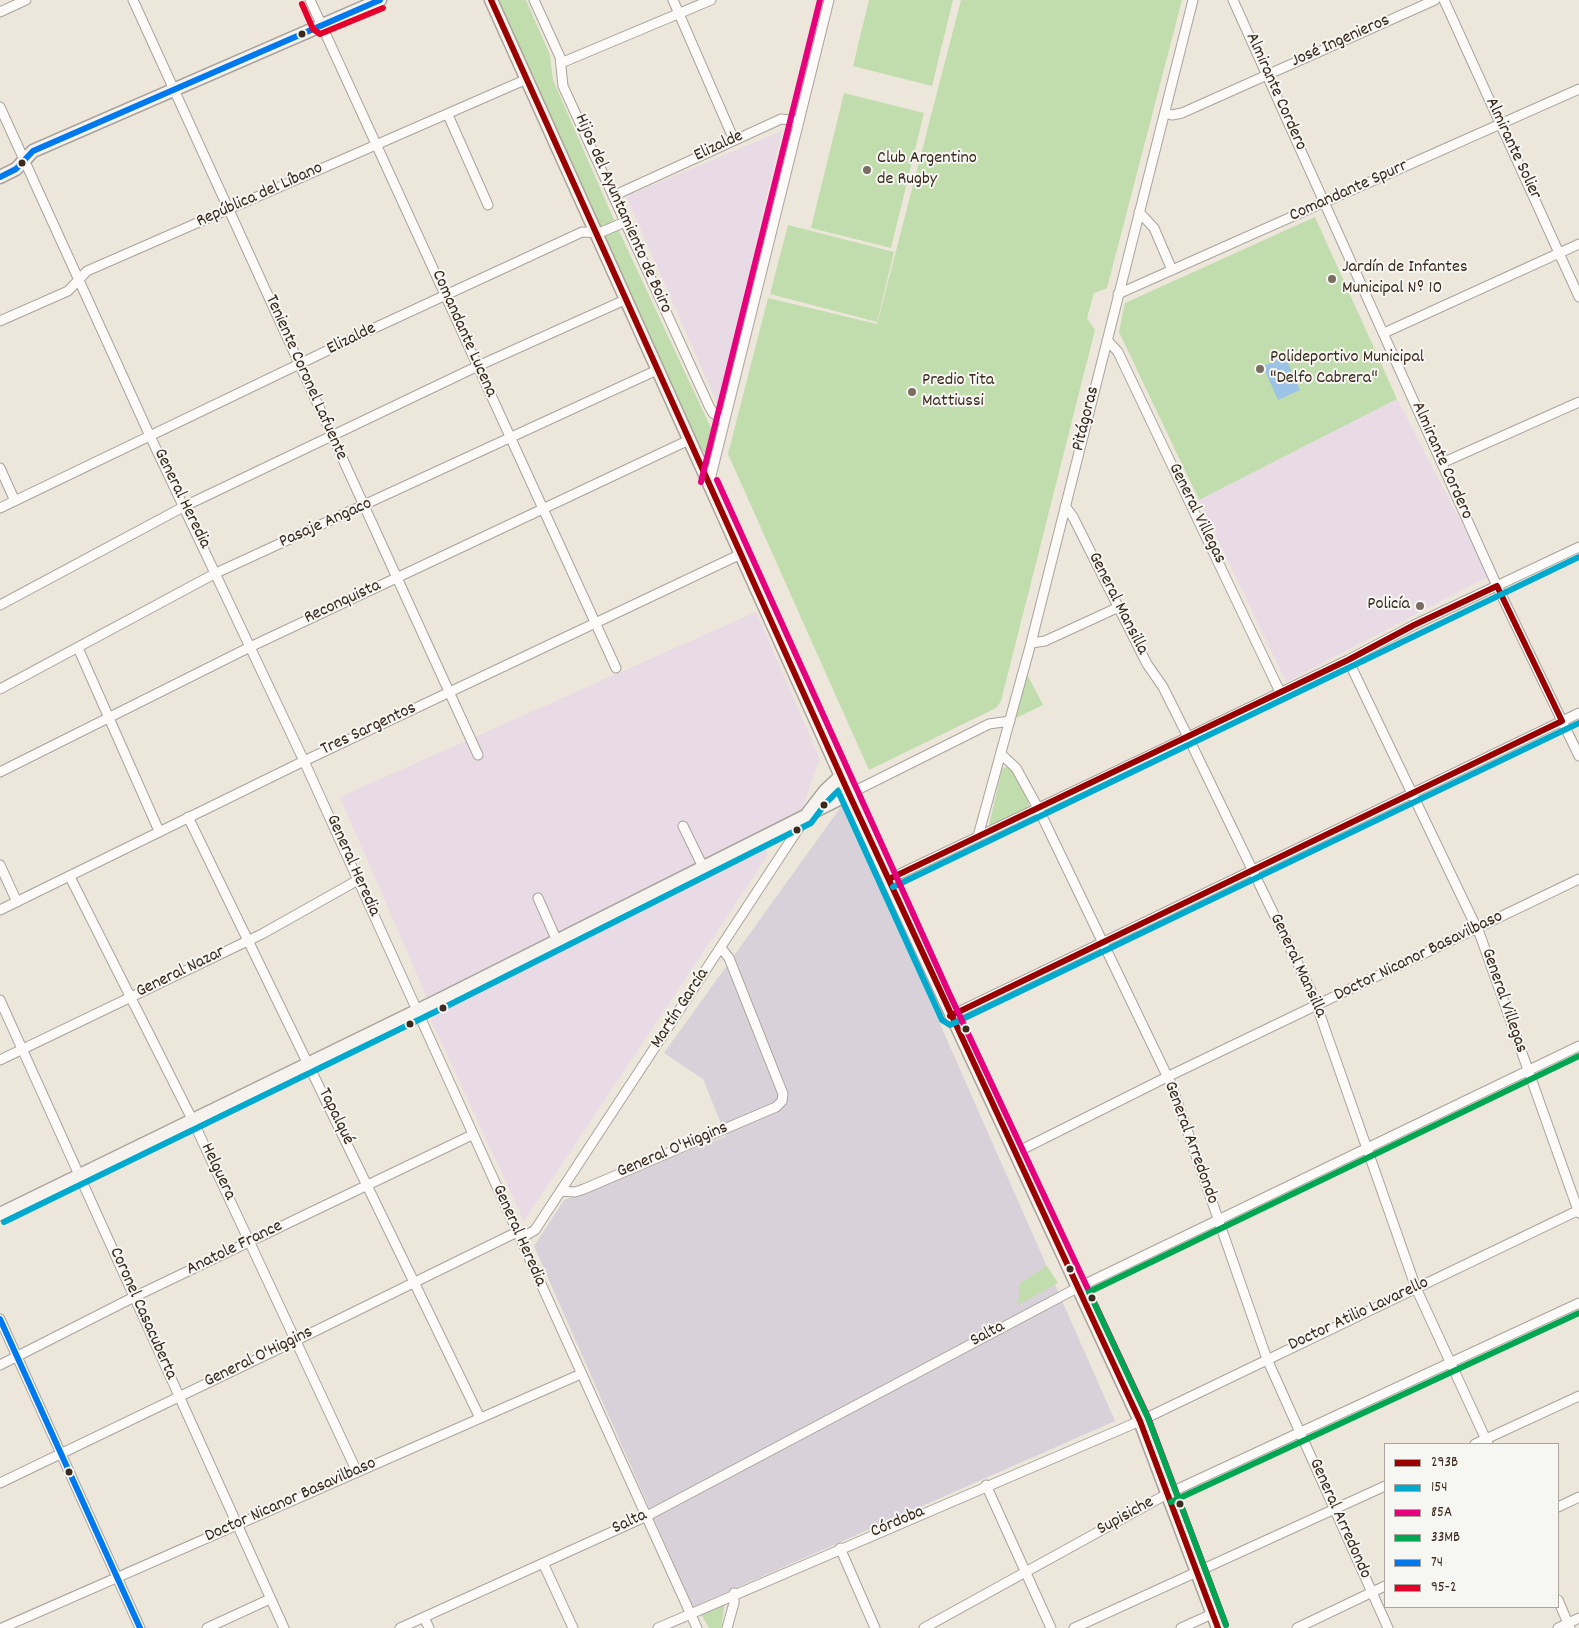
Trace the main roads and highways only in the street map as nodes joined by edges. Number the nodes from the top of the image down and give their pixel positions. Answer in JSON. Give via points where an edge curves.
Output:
{"nodes":[{"id":1,"x":380,"y":0,"type":"edge"},
{"id":2,"x":491,"y":0,"type":"edge"},
{"id":3,"x":0,"y":177,"type":"edge"},
{"id":4,"x":841,"y":776,"type":"junction"},
{"id":5,"x":852,"y":793,"type":"junction"},
{"id":6,"x":806,"y":815,"type":"junction"},
{"id":7,"x":0,"y":1214,"type":"edge"},
{"id":8,"x":1218,"y":1628,"type":"edge"}],
"edges":[{"from":1,"to":3,"type":"main road","via":[[33,151],[24,162]]},
{"from":2,"to":4,"type":"main road"},
{"from":4,"to":5,"type":"main road"},
{"from":4,"to":6,"type":"main road","name":"Martín García"},
{"from":5,"to":6,"type":"main road"},
{"from":5,"to":8,"type":"main road","via":[[950,1016],[1140,1421]]},
{"from":6,"to":7,"type":"main road","via":[[417,1011]]}]}
